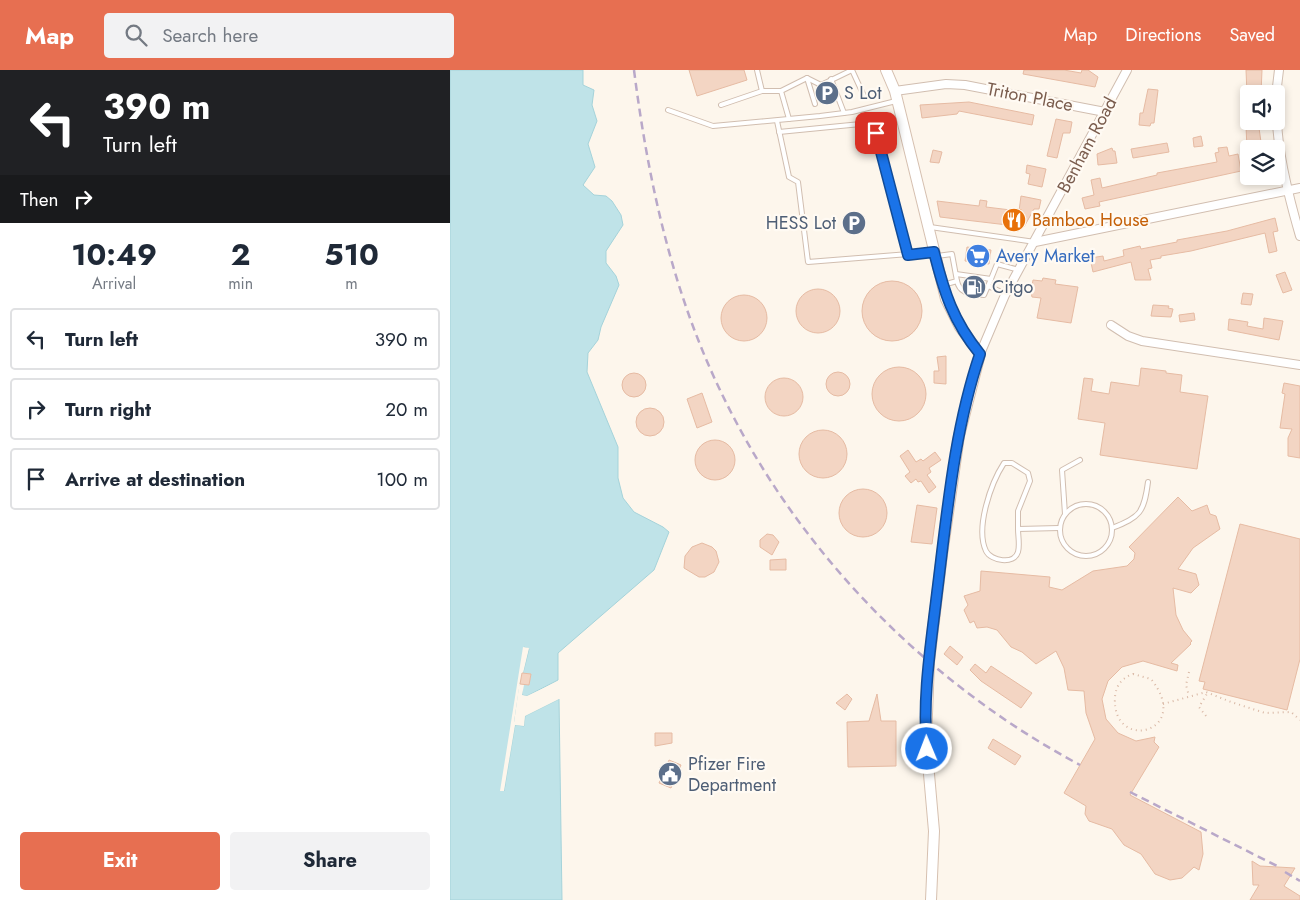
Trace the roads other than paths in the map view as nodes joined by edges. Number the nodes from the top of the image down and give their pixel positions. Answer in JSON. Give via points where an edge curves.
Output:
{"nodes":[{"id":1,"x":757,"y":70,"type":"edge"},
{"id":2,"x":852,"y":70,"type":"edge"},
{"id":3,"x":886,"y":70,"type":"edge"},
{"id":4,"x":1127,"y":70,"type":"edge"},
{"id":5,"x":1279,"y":70,"type":"edge"},
{"id":6,"x":807,"y":78,"type":"junction"},
{"id":7,"x":832,"y":80,"type":"junction"},
{"id":8,"x":762,"y":91,"type":"junction"},
{"id":9,"x":781,"y":91,"type":"junction"},
{"id":10,"x":864,"y":96,"type":"dead end"},
{"id":11,"x":896,"y":96,"type":"junction"},
{"id":12,"x":815,"y":104,"type":"dead end"},
{"id":13,"x":721,"y":105,"type":"dead end"},
{"id":14,"x":668,"y":110,"type":"dead end"},
{"id":15,"x":1105,"y":112,"type":"junction"},
{"id":16,"x":844,"y":113,"type":"junction"},
{"id":17,"x":789,"y":119,"type":"junction"},
{"id":18,"x":776,"y":121,"type":"junction"},
{"id":19,"x":779,"y":132,"type":"junction"},
{"id":20,"x":1300,"y":188,"type":"edge"},
{"id":21,"x":1289,"y":190,"type":"junction"},
{"id":22,"x":928,"y":227,"type":"junction"},
{"id":23,"x":1300,"y":236,"type":"edge"},
{"id":24,"x":1035,"y":242,"type":"junction"},
{"id":25,"x":934,"y":254,"type":"junction"},
{"id":26,"x":908,"y":255,"type":"junction"},
{"id":27,"x":1019,"y":270,"type":"junction"},
{"id":28,"x":956,"y":274,"type":"junction"},
{"id":29,"x":991,"y":279,"type":"junction"},
{"id":30,"x":957,"y":281,"type":"junction"},
{"id":31,"x":943,"y":285,"type":"junction"},
{"id":32,"x":988,"y":286,"type":"junction"},
{"id":33,"x":1006,"y":294,"type":"junction"},
{"id":34,"x":1111,"y":325,"type":"dead end"},
{"id":35,"x":980,"y":354,"type":"junction"},
{"id":36,"x":1300,"y":365,"type":"edge"},
{"id":37,"x":1080,"y":460,"type":"dead end"},
{"id":38,"x":1148,"y":482,"type":"dead end"},
{"id":39,"x":1065,"y":514,"type":"junction"},
{"id":40,"x":1060,"y":528,"type":"junction"},
{"id":41,"x":1112,"y":528,"type":"junction"},
{"id":42,"x":1018,"y":529,"type":"junction"},
{"id":43,"x":931,"y":900,"type":"edge"}],
"edges":[{"from":1,"to":8,"type":"lane"},
{"from":2,"to":7,"type":"lane"},
{"from":2,"to":10,"type":"lane"},
{"from":3,"to":11,"type":"main road"},
{"from":4,"to":15,"type":"street","name":"Benham Road"},
{"from":5,"to":21,"type":"street","via":[[1277,115]]},
{"from":6,"to":7,"type":"lane","via":[[821,84]]},
{"from":6,"to":9,"type":"lane"},
{"from":6,"to":12,"type":"lane"},
{"from":7,"to":16,"type":"lane"},
{"from":8,"to":9,"type":"lane"},
{"from":8,"to":13,"type":"lane"},
{"from":9,"to":17,"type":"lane"},
{"from":11,"to":15,"type":"street","name":"Triton Place","via":[[946,84],[965,85]]},
{"from":11,"to":16,"type":"lane"},
{"from":11,"to":22,"type":"main road"},
{"from":14,"to":18,"type":"lane","via":[[713,126]]},
{"from":15,"to":24,"type":"street","name":"Benham Road"},
{"from":16,"to":17,"type":"lane"},
{"from":17,"to":18,"type":"lane"},
{"from":18,"to":19,"type":"lane"},
{"from":19,"to":26,"type":"lane","via":[[871,123],[880,143]]},
{"from":19,"to":26,"type":"lane","via":[[789,178],[798,182],[808,262]]},
{"from":20,"to":21,"type":"street"},
{"from":21,"to":23,"type":"street"},
{"from":21,"to":24,"type":"street"},
{"from":22,"to":24,"type":"lane"},
{"from":22,"to":25,"type":"main road"},
{"from":24,"to":27,"type":"street","name":"Benham Road"},
{"from":25,"to":26,"type":"lane"},
{"from":25,"to":28,"type":"lane","via":[[952,254]]},
{"from":25,"to":31,"type":"main road"},
{"from":27,"to":29,"type":"lane","via":[[997,264]]},
{"from":27,"to":33,"type":"street","name":"Benham Road"},
{"from":28,"to":29,"type":"lane"},
{"from":28,"to":30,"type":"lane"},
{"from":29,"to":32,"type":"lane"},
{"from":30,"to":31,"type":"lane"},
{"from":30,"to":32,"type":"lane","via":[[963,292],[984,295]]},
{"from":31,"to":35,"type":"main road","via":[[956,319]]},
{"from":32,"to":33,"type":"lane"},
{"from":33,"to":35,"type":"street","name":"Benham Road"},
{"from":34,"to":36,"type":"street","via":[[1142,341]]},
{"from":35,"to":43,"type":"main road","via":[[959,436],[930,656],[926,740],[934,831]]},
{"from":37,"to":39,"type":"lane","via":[[1062,470]]},
{"from":38,"to":41,"type":"lane","via":[[1140,514]]},
{"from":39,"to":40,"type":"lane"},
{"from":39,"to":41,"type":"lane","via":[[1080,504],[1097,506],[1110,519]]},
{"from":40,"to":41,"type":"lane","via":[[1060,539],[1079,556],[1095,555],[1108,544]]},
{"from":40,"to":42,"type":"lane"},
{"from":42,"to":42,"type":"lane","via":[[1018,512],[1030,481],[1028,473],[1012,463],[1004,463],[986,502],[984,532],[985,549],[989,555],[1010,560],[1015,557]]}]}
